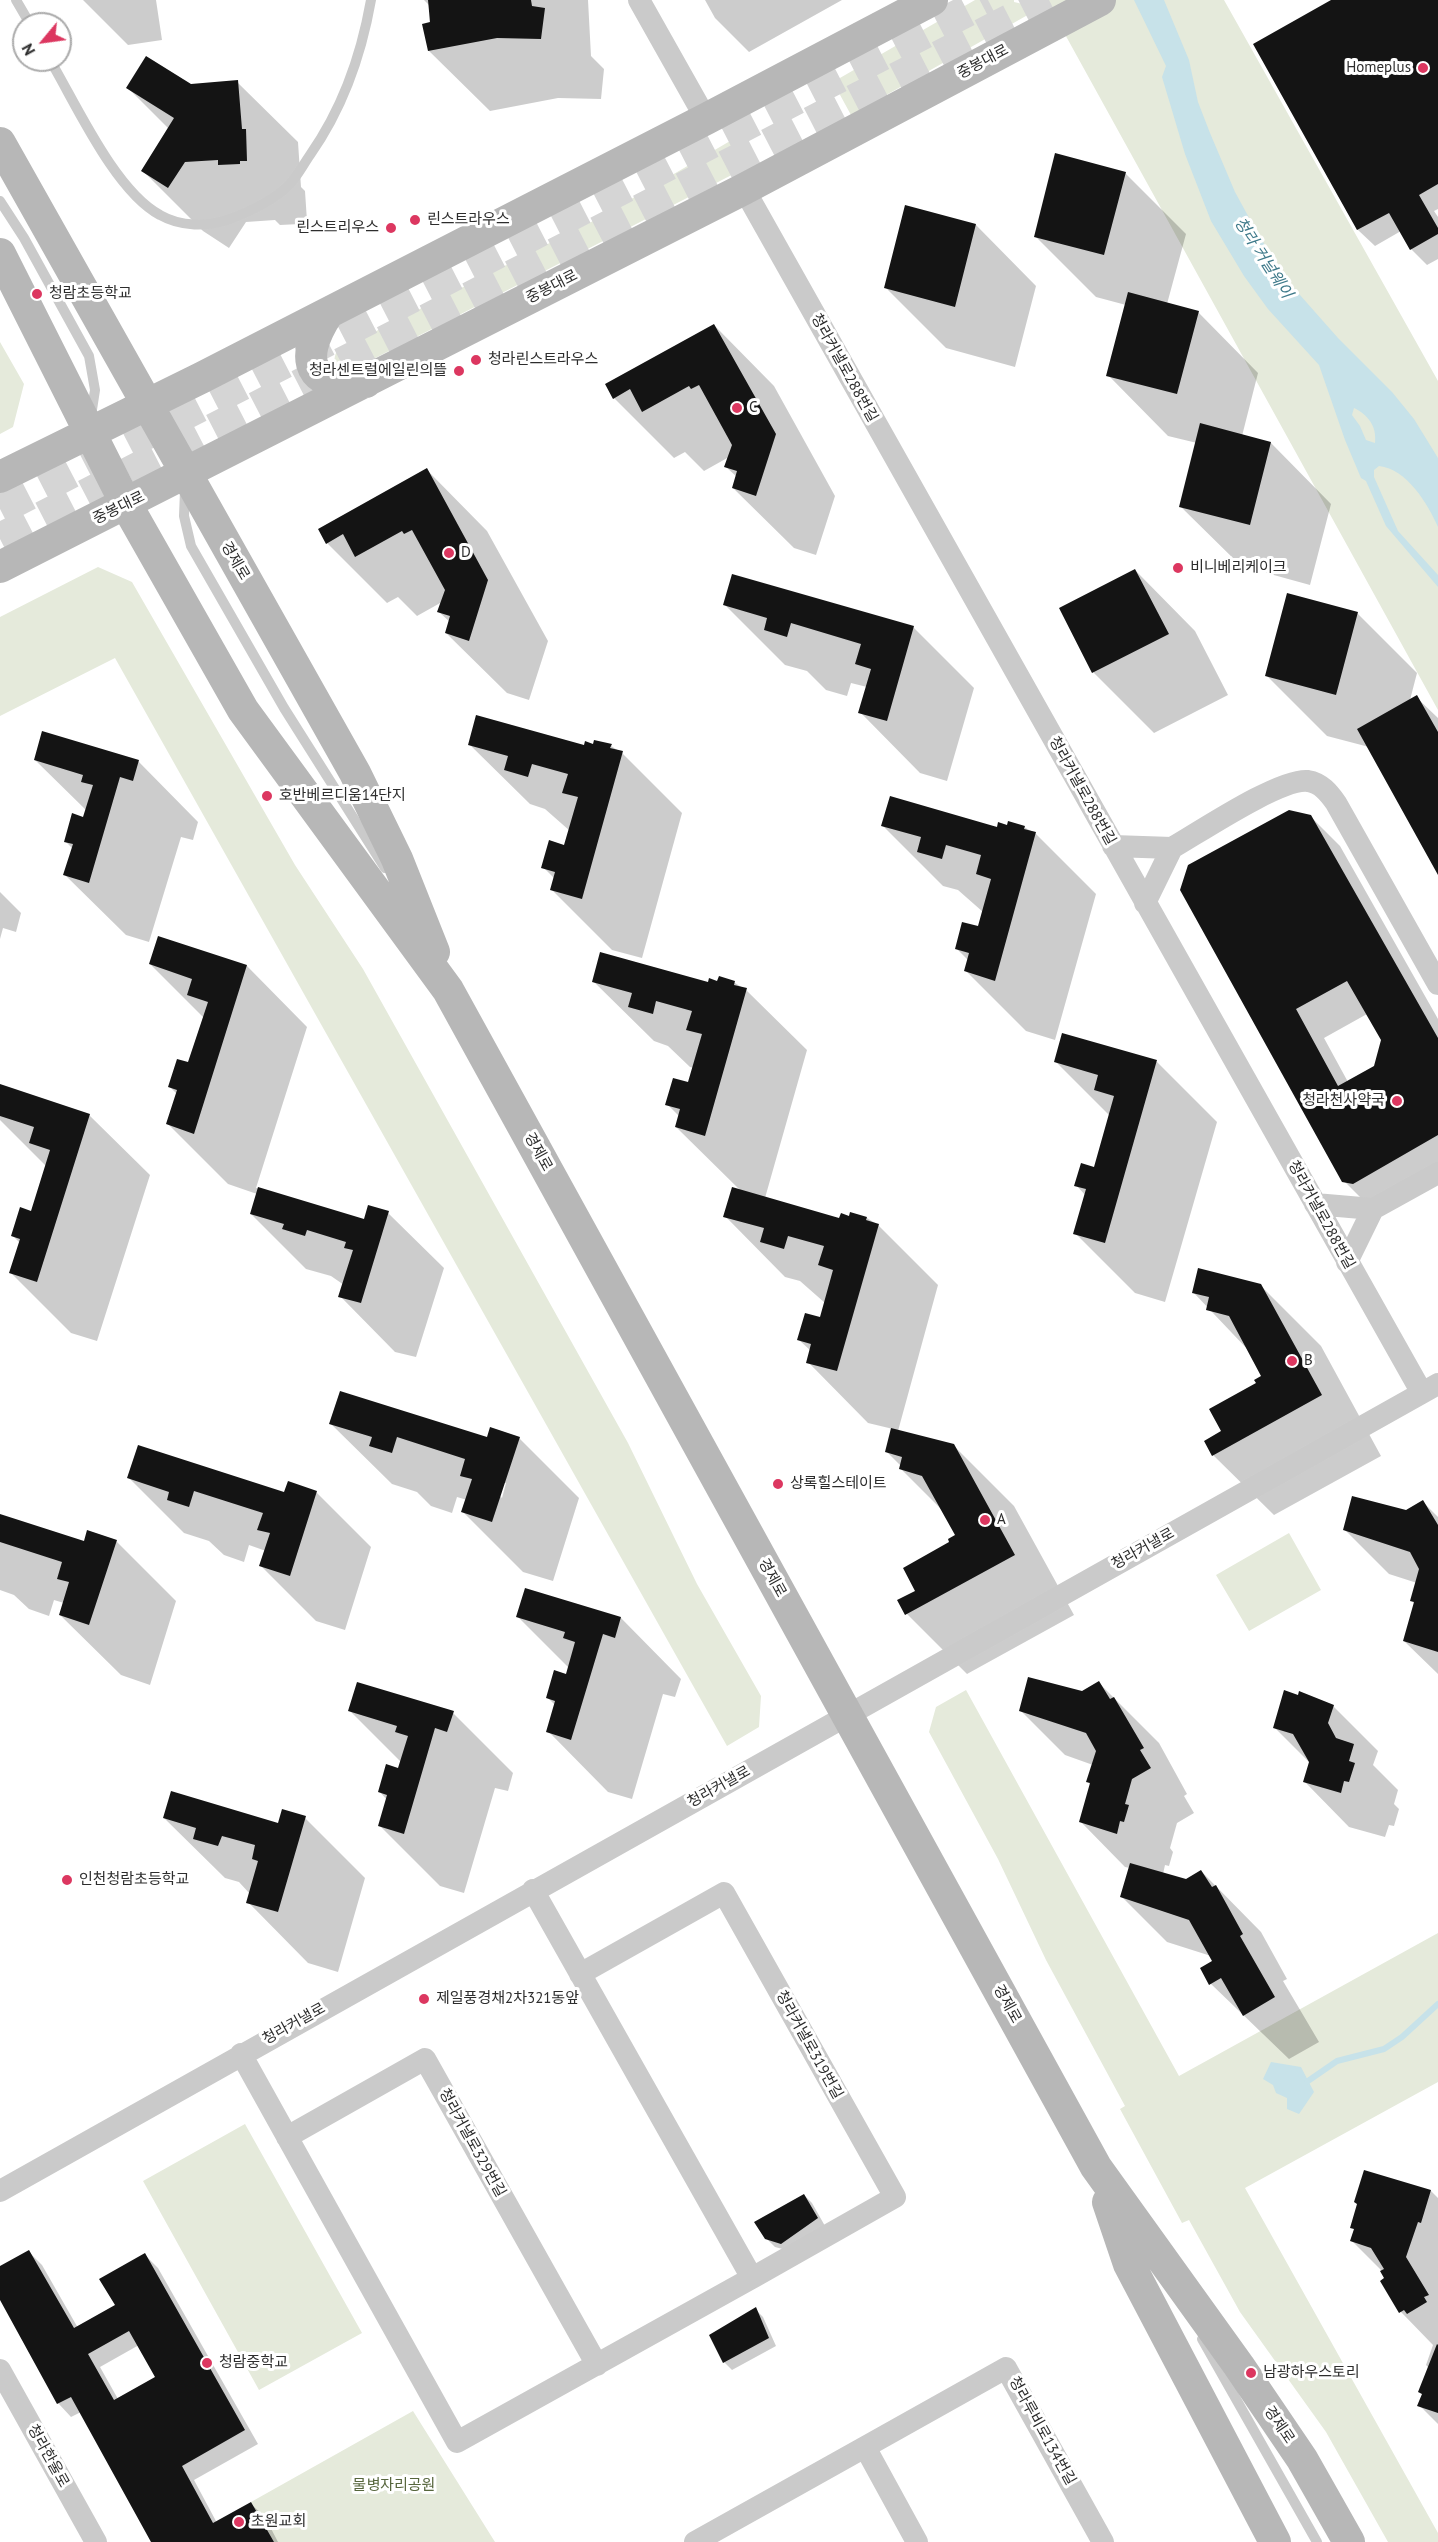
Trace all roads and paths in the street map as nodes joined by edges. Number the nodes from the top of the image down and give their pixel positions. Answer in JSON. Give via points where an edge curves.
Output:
{"nodes":[{"id":1,"x":371,"y":0,"type":"edge"},
{"id":2,"x":639,"y":0,"type":"edge"},
{"id":3,"x":932,"y":0,"type":"edge"},
{"id":4,"x":1100,"y":0,"type":"edge"},
{"id":5,"x":57,"y":72,"type":"edge"},
{"id":6,"x":706,"y":119,"type":"junction"},
{"id":7,"x":0,"y":143,"type":"edge"},
{"id":8,"x":744,"y":189,"type":"junction"},
{"id":9,"x":0,"y":201,"type":"edge"},
{"id":10,"x":0,"y":254,"type":"edge"},
{"id":11,"x":328,"y":313,"type":"junction"},
{"id":12,"x":367,"y":382,"type":"junction"},
{"id":13,"x":148,"y":404,"type":"junction"},
{"id":14,"x":88,"y":432,"type":"junction"},
{"id":15,"x":186,"y":475,"type":"junction"},
{"id":16,"x":0,"y":477,"type":"edge"},
{"id":17,"x":126,"y":504,"type":"junction"},
{"id":18,"x":0,"y":567,"type":"edge"},
{"id":19,"x":1113,"y":846,"type":"junction"},
{"id":20,"x":1173,"y":848,"type":"junction"},
{"id":21,"x":1145,"y":903,"type":"junction"},
{"id":22,"x":1438,"y":984,"type":"edge"},
{"id":23,"x":448,"y":990,"type":"junction"},
{"id":24,"x":1438,"y":1173,"type":"edge"},
{"id":25,"x":1315,"y":1204,"type":"junction"},
{"id":26,"x":1373,"y":1209,"type":"junction"},
{"id":27,"x":1347,"y":1262,"type":"junction"},
{"id":28,"x":1430,"y":1389,"type":"edge"},
{"id":29,"x":848,"y":1715,"type":"junction"},
{"id":30,"x":533,"y":1890,"type":"junction"},
{"id":31,"x":580,"y":1974,"type":"junction"},
{"id":32,"x":241,"y":2054,"type":"junction"},
{"id":33,"x":287,"y":2137,"type":"junction"},
{"id":34,"x":1096,"y":2167,"type":"junction"},
{"id":35,"x":0,"y":2191,"type":"edge"},
{"id":36,"x":1141,"y":2231,"type":"junction"},
{"id":37,"x":752,"y":2278,"type":"junction"},
{"id":38,"x":1192,"y":2322,"type":"dead end"},
{"id":39,"x":1198,"y":2332,"type":"dead end"},
{"id":40,"x":597,"y":2365,"type":"junction"},
{"id":41,"x":0,"y":2371,"type":"edge"},
{"id":42,"x":865,"y":2447,"type":"junction"},
{"id":43,"x":704,"y":2540,"type":"edge"},
{"id":44,"x":96,"y":2542,"type":"edge"},
{"id":45,"x":917,"y":2542,"type":"edge"},
{"id":46,"x":1103,"y":2542,"type":"edge"},
{"id":47,"x":1275,"y":2542,"type":"edge"},
{"id":48,"x":1317,"y":2542,"type":"edge"},
{"id":49,"x":1349,"y":2542,"type":"edge"}],
"edges":[{"from":1,"to":5,"type":"lane","via":[[356,67],[334,118],[291,184],[244,214],[223,222],[202,225],[171,220],[137,198]]},
{"from":2,"to":6,"type":"street"},
{"from":3,"to":6,"type":"main road"},
{"from":4,"to":8,"type":"main road","name":"중봉대로"},
{"from":6,"to":11,"type":"main road"},
{"from":7,"to":13,"type":"main road","name":"경제로"},
{"from":8,"to":12,"type":"main road","name":"중봉대로"},
{"from":8,"to":19,"type":"street","name":"청라커낼로288번길"},
{"from":9,"to":14,"type":"lane","via":[[89,356],[95,390]]},
{"from":10,"to":14,"type":"main road","name":"경제로"},
{"from":11,"to":12,"type":"main road","via":[[314,334],[314,366],[323,378]]},
{"from":11,"to":13,"type":"main road"},
{"from":12,"to":15,"type":"main road","name":"중봉대로"},
{"from":13,"to":14,"type":"main road"},
{"from":13,"to":15,"type":"main road","name":"경제로"},
{"from":14,"to":16,"type":"main road"},
{"from":14,"to":17,"type":"main road","name":"경제로"},
{"from":15,"to":17,"type":"main road","name":"중봉대로"},
{"from":15,"to":23,"type":"main road","name":"경제로","via":[[355,773],[397,860]]},
{"from":17,"to":18,"type":"main road","name":"중봉대로"},
{"from":17,"to":23,"type":"main road","name":"경제로","via":[[243,710]]},
{"from":19,"to":20,"type":"street"},
{"from":19,"to":21,"type":"street","name":"청라커낼로288번길"},
{"from":20,"to":21,"type":"street"},
{"from":20,"to":22,"type":"street","via":[[1286,784],[1318,784],[1336,803]]},
{"from":21,"to":25,"type":"street","name":"청라커낼로288번길"},
{"from":23,"to":29,"type":"main road","name":"경제로"},
{"from":24,"to":26,"type":"street"},
{"from":25,"to":26,"type":"street"},
{"from":25,"to":27,"type":"street","name":"청라커낼로288번길"},
{"from":26,"to":27,"type":"street"},
{"from":27,"to":28,"type":"street","name":"청라커낼로288번길"},
{"from":28,"to":29,"type":"street","name":"청라커낼로"},
{"from":29,"to":30,"type":"street","name":"청라커낼로"},
{"from":29,"to":34,"type":"main road","name":"경제로"},
{"from":30,"to":31,"type":"street"},
{"from":30,"to":32,"type":"street","name":"청라커낼로"},
{"from":31,"to":37,"type":"street"},
{"from":31,"to":37,"type":"street","name":"청라커낼로319번길","via":[[724,1893],[895,2197]]},
{"from":32,"to":33,"type":"street"},
{"from":32,"to":35,"type":"street","name":"청라커낼로"},
{"from":33,"to":40,"type":"street","via":[[458,2442]]},
{"from":33,"to":40,"type":"street","name":"청라커낼로329번길","via":[[425,2059]]},
{"from":34,"to":36,"type":"main road","name":"경제로"},
{"from":34,"to":47,"type":"main road","name":"경제로","via":[[1129,2264]]},
{"from":36,"to":38,"type":"lane"},
{"from":36,"to":49,"type":"main road","name":"경제로","via":[[1289,2440]]},
{"from":37,"to":40,"type":"street","name":"청라커낼로319번길"},
{"from":39,"to":48,"type":"lane"},
{"from":41,"to":44,"type":"street","name":"청라한울로"},
{"from":42,"to":43,"type":"street","name":"청라루비로134번길"},
{"from":42,"to":45,"type":"street"},
{"from":42,"to":46,"type":"street","name":"청라루비로134번길","via":[[1006,2368]]}]}
